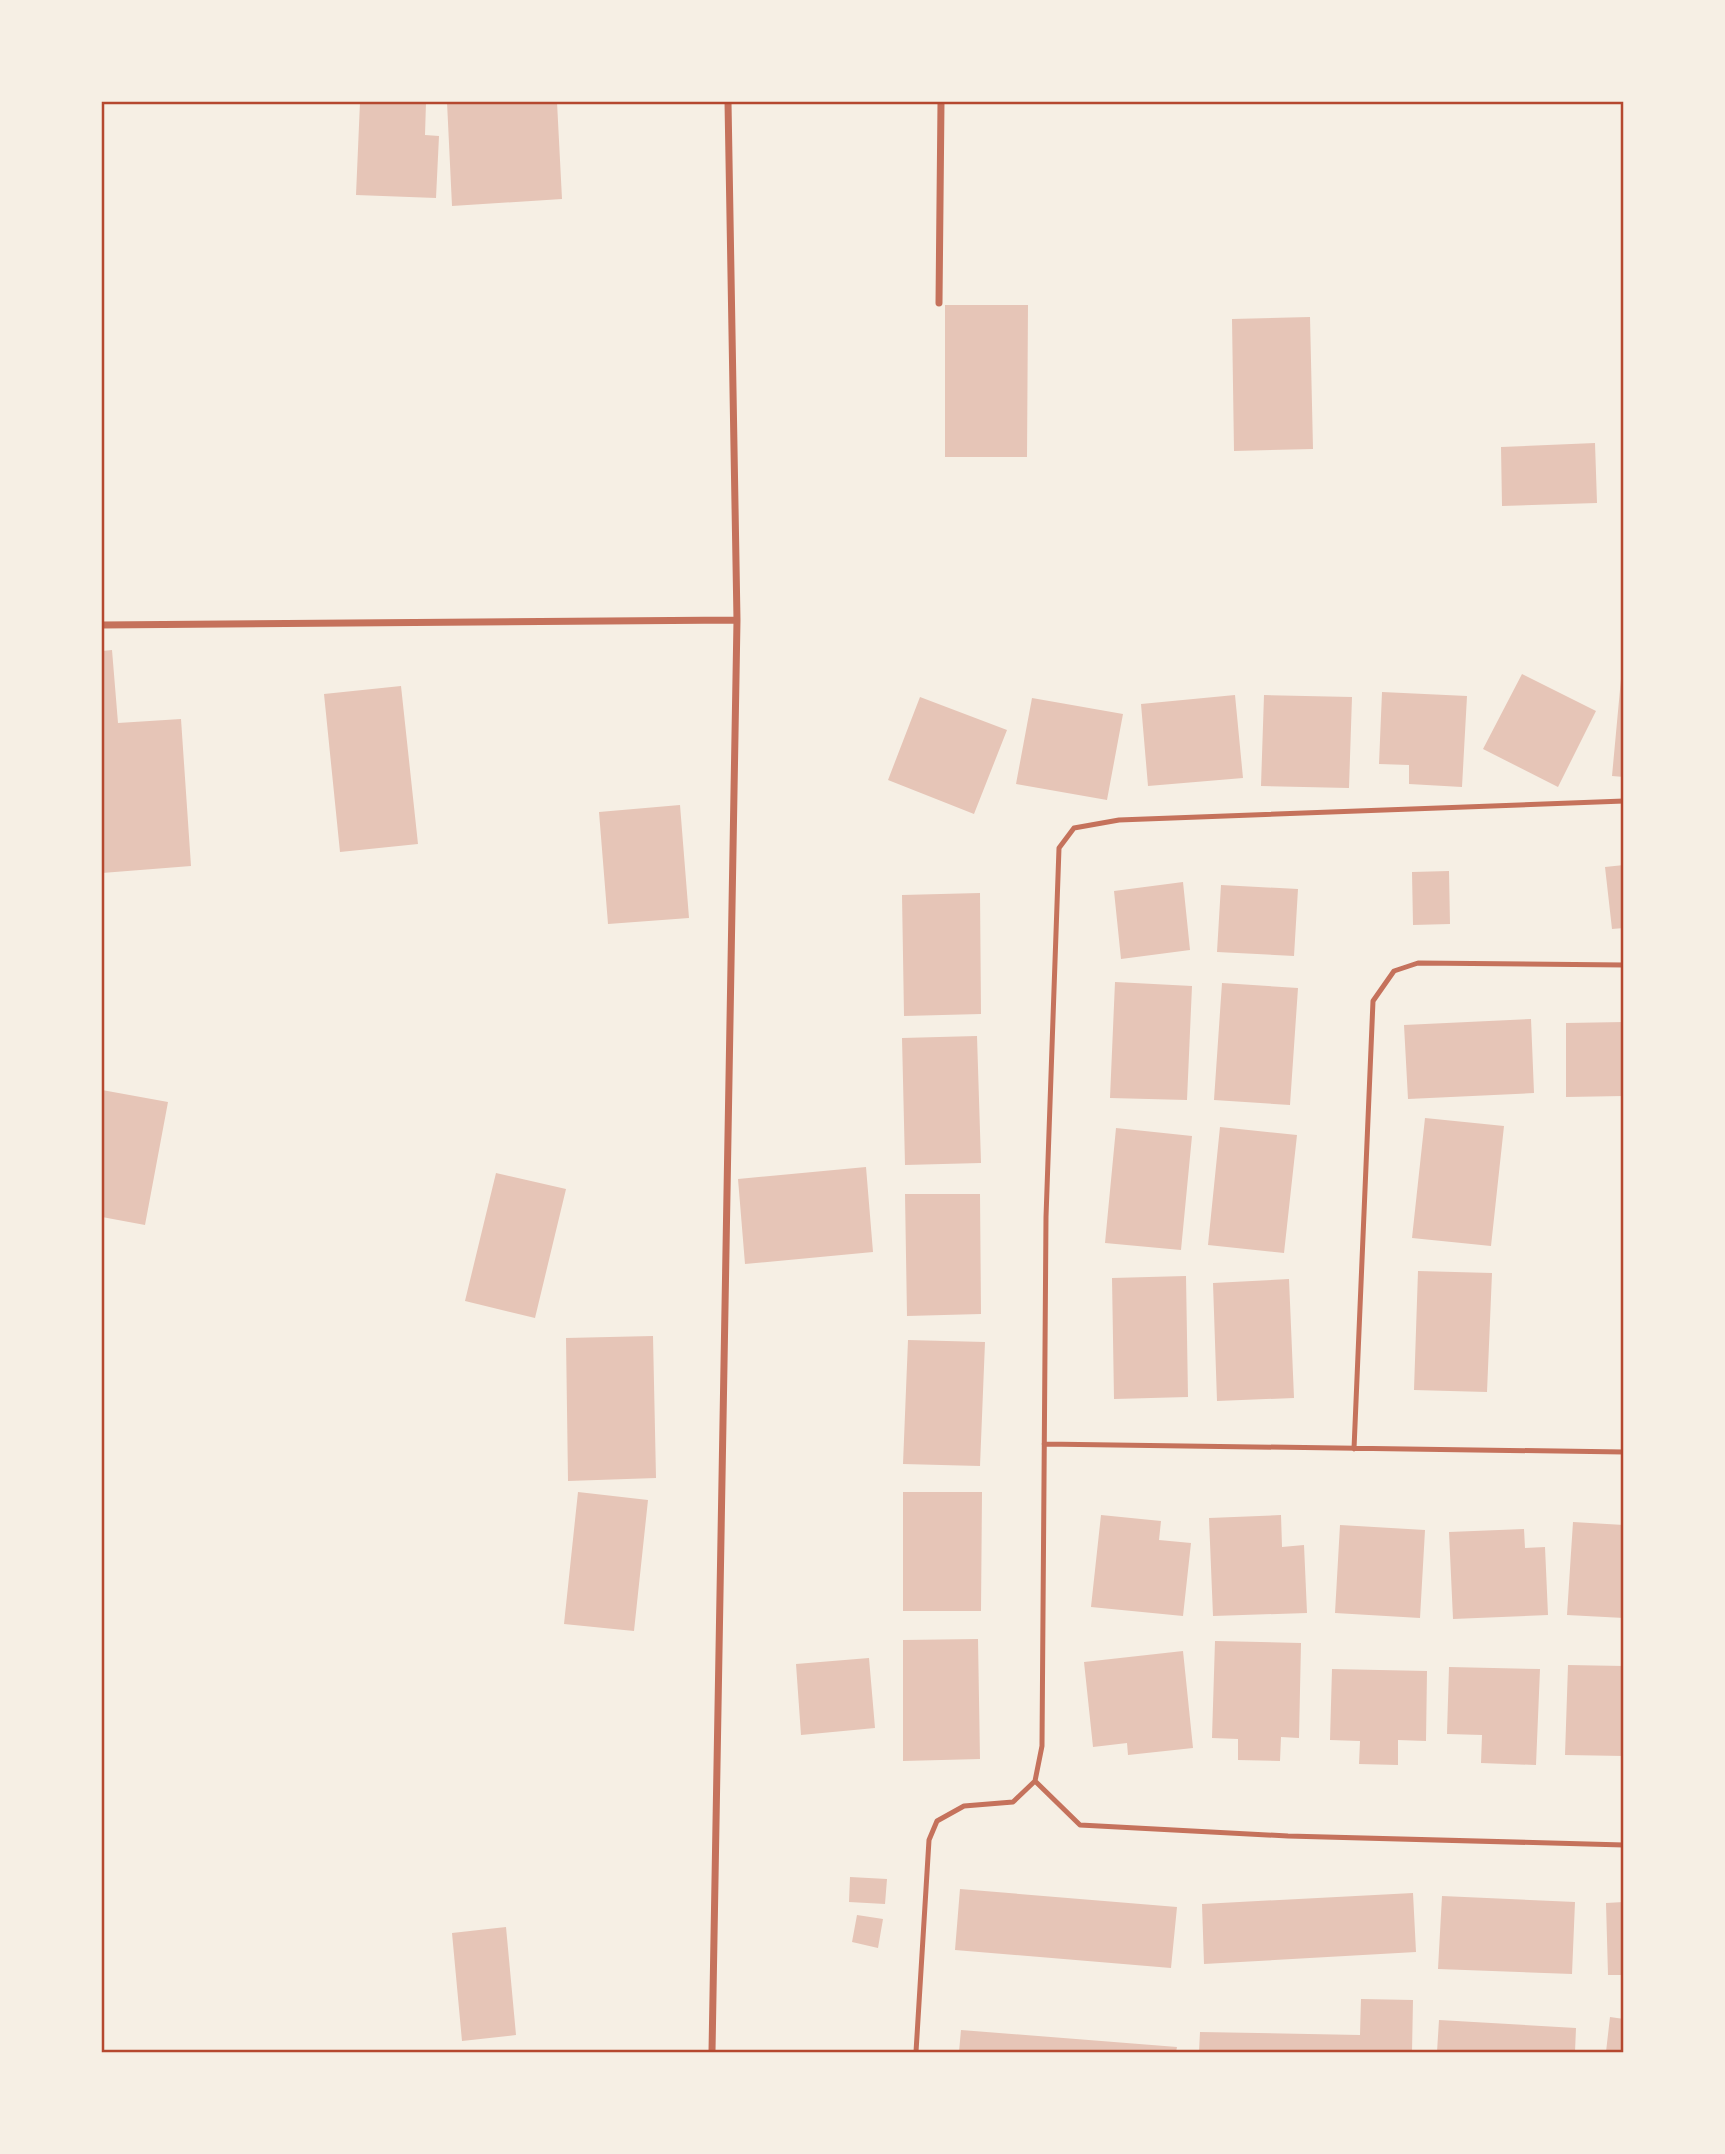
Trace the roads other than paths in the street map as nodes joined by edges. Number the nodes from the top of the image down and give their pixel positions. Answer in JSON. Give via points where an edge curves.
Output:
{"nodes":[{"id":1,"x":728,"y":102,"type":"edge"},
{"id":2,"x":941,"y":102,"type":"edge"},
{"id":3,"x":939,"y":303,"type":"dead end"},
{"id":4,"x":737,"y":621,"type":"junction"},
{"id":5,"x":102,"y":625,"type":"edge"},
{"id":6,"x":1623,"y":801,"type":"edge"},
{"id":7,"x":1623,"y":965,"type":"edge"},
{"id":8,"x":1044,"y":1444,"type":"junction"},
{"id":9,"x":1353,"y":1449,"type":"junction"},
{"id":10,"x":1623,"y":1452,"type":"edge"},
{"id":11,"x":1035,"y":1781,"type":"junction"},
{"id":12,"x":1623,"y":1845,"type":"edge"},
{"id":13,"x":712,"y":2053,"type":"edge"},
{"id":14,"x":916,"y":2053,"type":"edge"}],
"edges":[{"from":1,"to":4,"type":"street"},
{"from":2,"to":3,"type":"street"},
{"from":4,"to":5,"type":"street"},
{"from":4,"to":13,"type":"street"},
{"from":6,"to":8,"type":"lane","via":[[1119,820],[1074,828],[1059,848],[1057,877]]},
{"from":7,"to":9,"type":"lane","via":[[1418,963],[1394,971],[1374,1001]]},
{"from":8,"to":9,"type":"lane"},
{"from":8,"to":11,"type":"lane","via":[[1042,1746]]},
{"from":9,"to":10,"type":"lane"},
{"from":11,"to":12,"type":"lane","via":[[1080,1825]]},
{"from":11,"to":14,"type":"lane","via":[[1013,1802],[964,1806],[937,1821],[929,1840]]}]}
